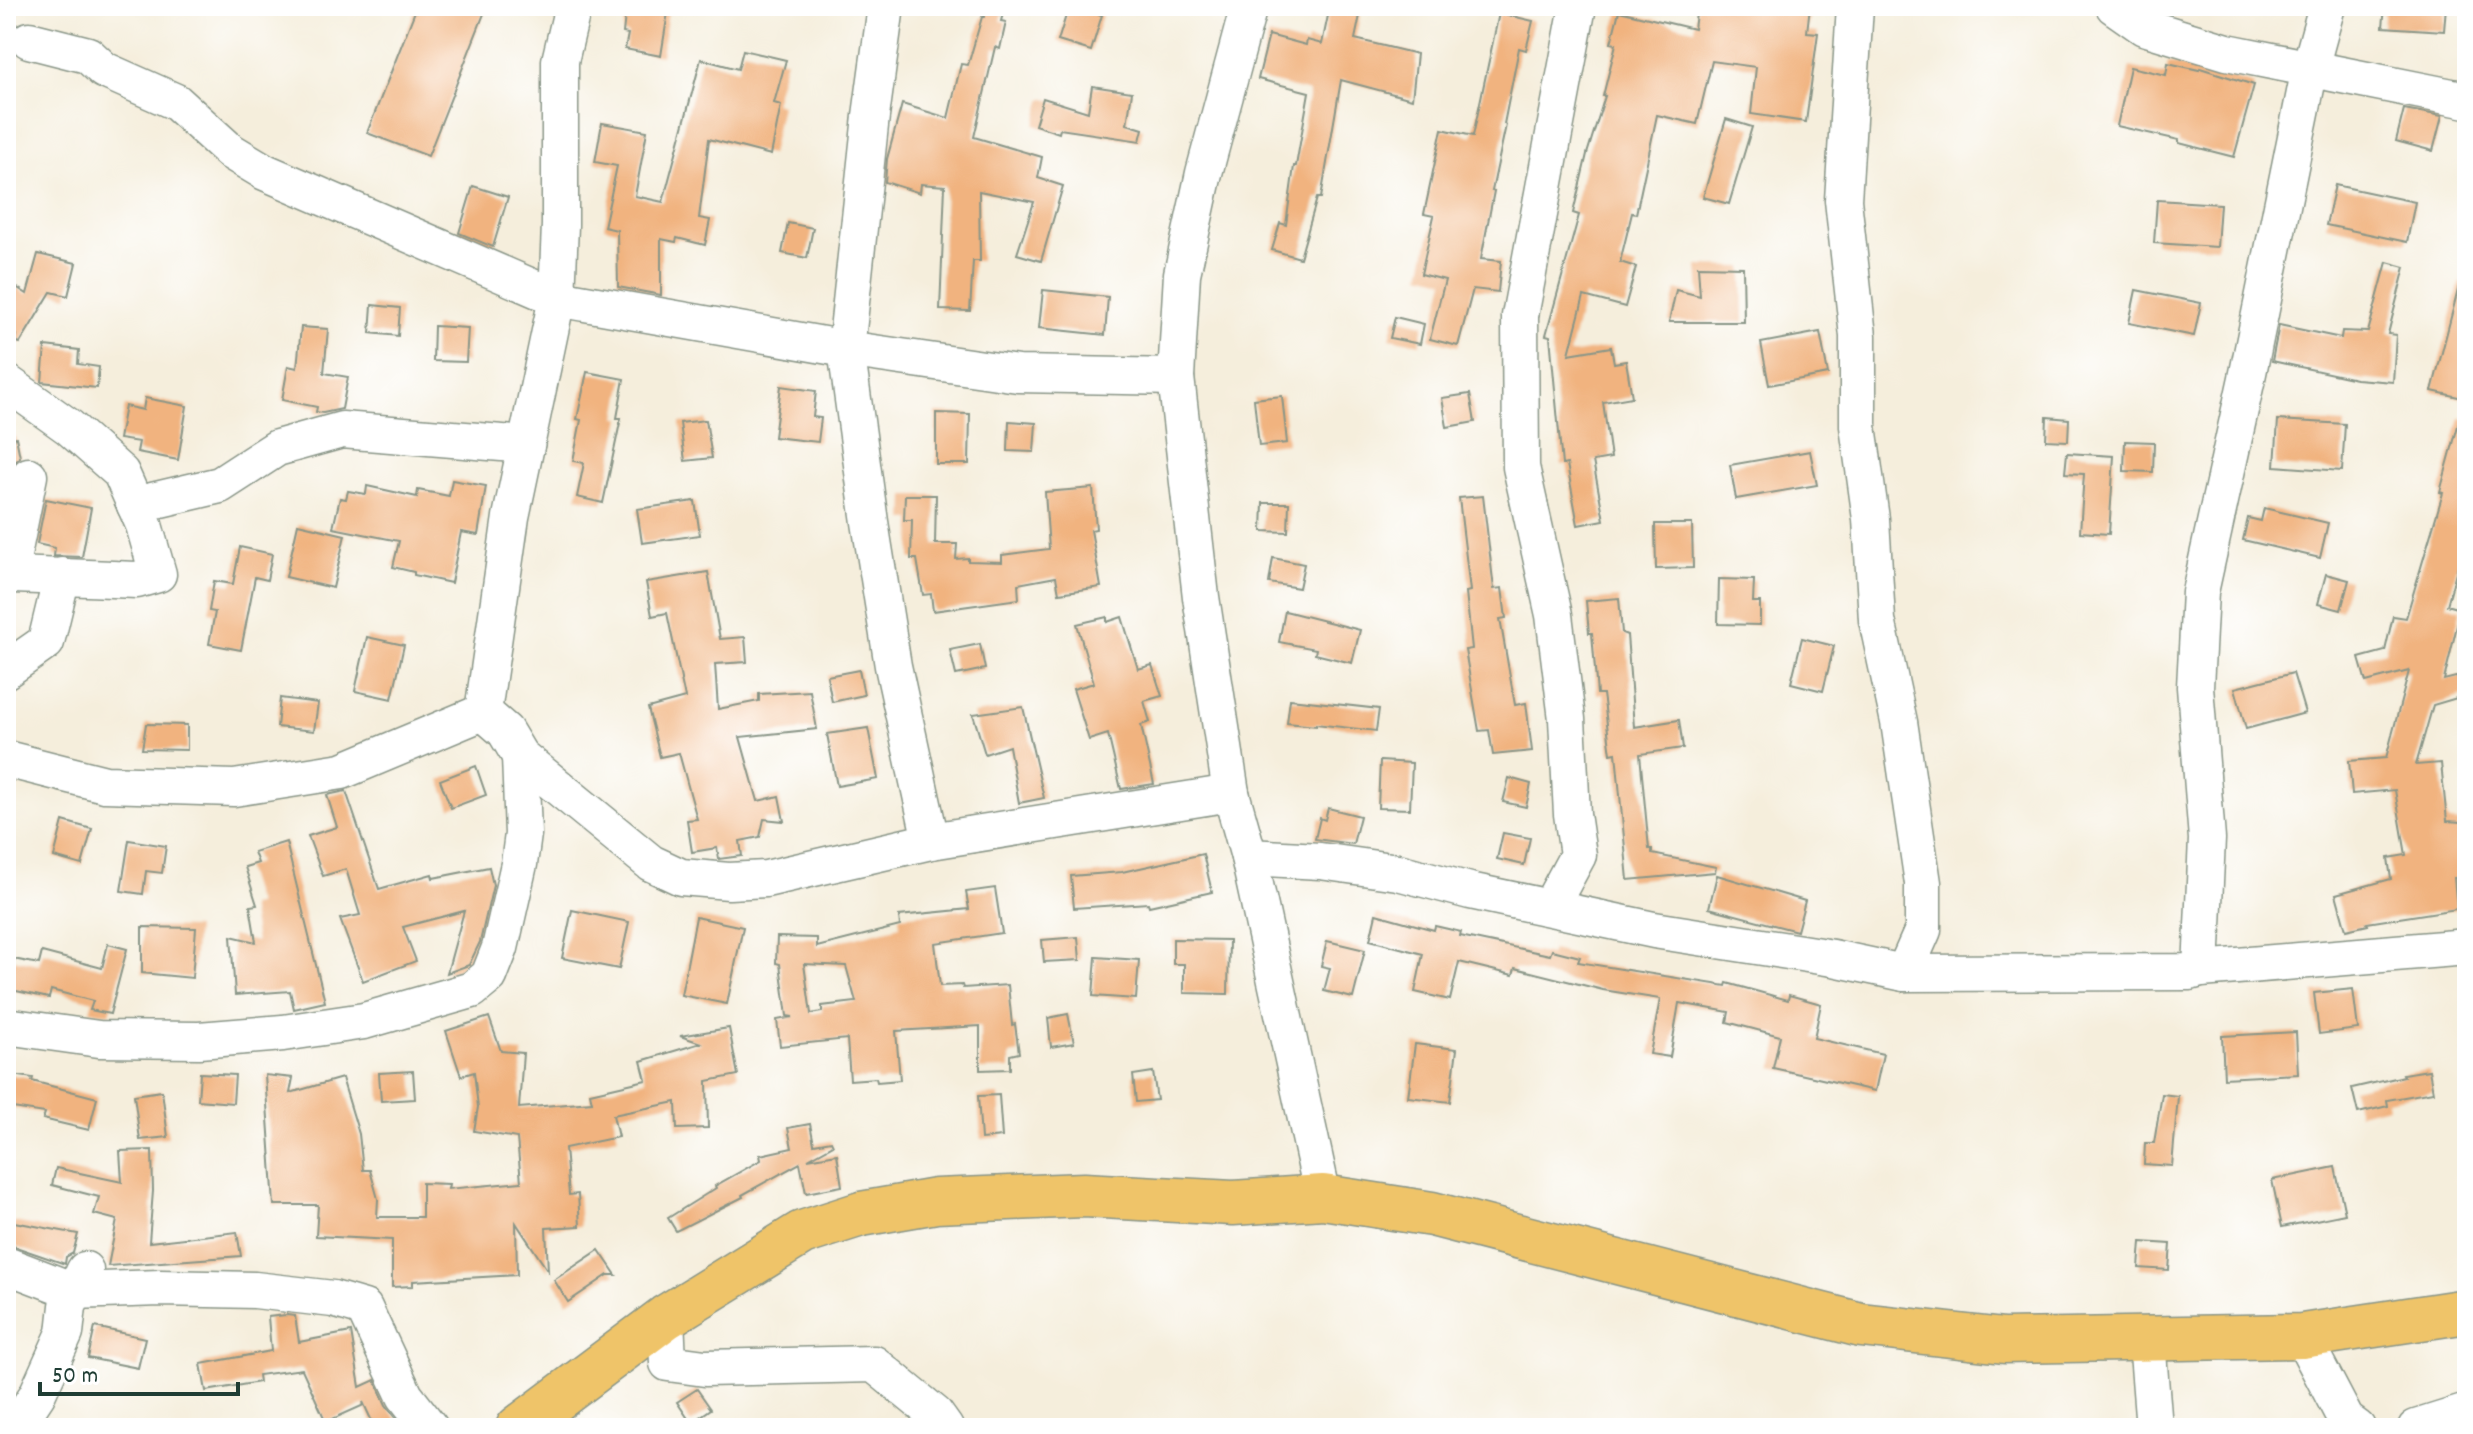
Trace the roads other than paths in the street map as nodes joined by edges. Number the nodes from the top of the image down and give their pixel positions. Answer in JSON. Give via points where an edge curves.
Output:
{"nodes":[{"id":1,"x":573,"y":6,"type":"edge"},
{"id":2,"x":886,"y":6,"type":"edge"},
{"id":3,"x":1249,"y":6,"type":"edge"},
{"id":4,"x":1578,"y":6,"type":"edge"},
{"id":5,"x":1855,"y":6,"type":"edge"},
{"id":6,"x":2114,"y":6,"type":"edge"},
{"id":7,"x":2327,"y":6,"type":"edge"},
{"id":8,"x":29,"y":40,"type":"dead end"},
{"id":9,"x":2310,"y":68,"type":"junction"},
{"id":10,"x":2467,"y":100,"type":"edge"},
{"id":11,"x":557,"y":298,"type":"junction"},
{"id":12,"x":846,"y":349,"type":"junction"},
{"id":13,"x":1176,"y":377,"type":"junction"},
{"id":14,"x":6,"y":382,"type":"edge"},
{"id":15,"x":526,"y":445,"type":"junction"},
{"id":16,"x":29,"y":476,"type":"dead end"},
{"id":17,"x":135,"y":505,"type":"junction"},
{"id":18,"x":62,"y":576,"type":"junction"},
{"id":19,"x":6,"y":670,"type":"edge"},
{"id":20,"x":483,"y":712,"type":"junction"},
{"id":21,"x":520,"y":756,"type":"junction"},
{"id":22,"x":6,"y":759,"type":"edge"},
{"id":23,"x":1231,"y":793,"type":"junction"},
{"id":24,"x":931,"y":841,"type":"junction"},
{"id":25,"x":1249,"y":857,"type":"junction"},
{"id":26,"x":1550,"y":907,"type":"junction"},
{"id":27,"x":2467,"y":947,"type":"edge"},
{"id":28,"x":2201,"y":969,"type":"junction"},
{"id":29,"x":1904,"y":973,"type":"junction"},
{"id":30,"x":6,"y":1026,"type":"edge"},
{"id":31,"x":1323,"y":1197,"type":"junction"},
{"id":32,"x":6,"y":1265,"type":"edge"},
{"id":33,"x":80,"y":1278,"type":"junction"},
{"id":34,"x":2467,"y":1311,"type":"edge"},
{"id":35,"x":666,"y":1317,"type":"junction"},
{"id":36,"x":2302,"y":1336,"type":"junction"},
{"id":37,"x":2147,"y":1340,"type":"junction"},
{"id":38,"x":2467,"y":1412,"type":"edge"},
{"id":39,"x":15,"y":1428,"type":"edge"},
{"id":40,"x":430,"y":1428,"type":"edge"},
{"id":41,"x":518,"y":1428,"type":"edge"},
{"id":42,"x":945,"y":1428,"type":"edge"},
{"id":43,"x":2154,"y":1428,"type":"edge"},
{"id":44,"x":2357,"y":1428,"type":"edge"},
{"id":45,"x":2416,"y":1428,"type":"edge"}],
"edges":[{"from":1,"to":11,"type":"street","via":[[560,61]]},
{"from":2,"to":12,"type":"street"},
{"from":3,"to":13,"type":"street","via":[[1182,274]]},
{"from":4,"to":26,"type":"street","via":[[1520,316],[1521,467],[1554,615],[1578,855]]},
{"from":5,"to":29,"type":"street","via":[[1843,200],[1858,336],[1858,426],[1877,620],[1899,722],[1923,883],[1923,930]]},
{"from":6,"to":9,"type":"street","via":[[2144,27],[2227,52]]},
{"from":7,"to":9,"type":"street"},
{"from":8,"to":11,"type":"street","via":[[88,55],[104,70],[176,102],[230,151],[265,172]]},
{"from":9,"to":10,"type":"street"},
{"from":9,"to":28,"type":"street","via":[[2200,592],[2195,687],[2207,839]]},
{"from":11,"to":12,"type":"street"},
{"from":11,"to":15,"type":"street"},
{"from":12,"to":13,"type":"street","via":[[1018,374]]},
{"from":12,"to":24,"type":"street","via":[[893,666]]},
{"from":13,"to":23,"type":"street","via":[[1201,597]]},
{"from":14,"to":17,"type":"street","via":[[121,473]]},
{"from":15,"to":17,"type":"street","via":[[342,430],[277,448],[220,485]]},
{"from":15,"to":20,"type":"street"},
{"from":16,"to":18,"type":"street","via":[[10,570],[14,575]]},
{"from":17,"to":18,"type":"street","via":[[158,574],[137,580]]},
{"from":18,"to":19,"type":"street","via":[[46,642]]},
{"from":20,"to":21,"type":"street","via":[[505,731]]},
{"from":20,"to":22,"type":"street","via":[[342,771],[234,788],[105,784]]},
{"from":21,"to":24,"type":"street","via":[[651,863],[681,877],[766,879]]},
{"from":21,"to":30,"type":"street","via":[[519,864],[500,948],[489,976],[472,990],[364,1021],[199,1040],[99,1039]]},
{"from":23,"to":24,"type":"street"},
{"from":23,"to":25,"type":"street"},
{"from":25,"to":26,"type":"street","via":[[1398,872]]},
{"from":25,"to":31,"type":"street"},
{"from":26,"to":29,"type":"street"},
{"from":27,"to":28,"type":"street"},
{"from":28,"to":29,"type":"street"},
{"from":31,"to":35,"type":"main road","via":[[1233,1203],[1084,1195],[936,1201],[861,1214],[802,1233]]},
{"from":31,"to":37,"type":"main road","via":[[1432,1214],[1861,1325],[2004,1341]]},
{"from":32,"to":33,"type":"street"},
{"from":33,"to":39,"type":"street","via":[[68,1306],[65,1333],[37,1395]]},
{"from":33,"to":40,"type":"street","via":[[160,1288],[255,1290],[364,1308],[405,1396]]},
{"from":34,"to":36,"type":"main road"},
{"from":35,"to":41,"type":"main road"},
{"from":35,"to":42,"type":"street","via":[[668,1363],[705,1368],[874,1364]]},
{"from":36,"to":37,"type":"main road"},
{"from":36,"to":44,"type":"street","via":[[2346,1420]]},
{"from":37,"to":43,"type":"street"},
{"from":38,"to":45,"type":"street"}]}
